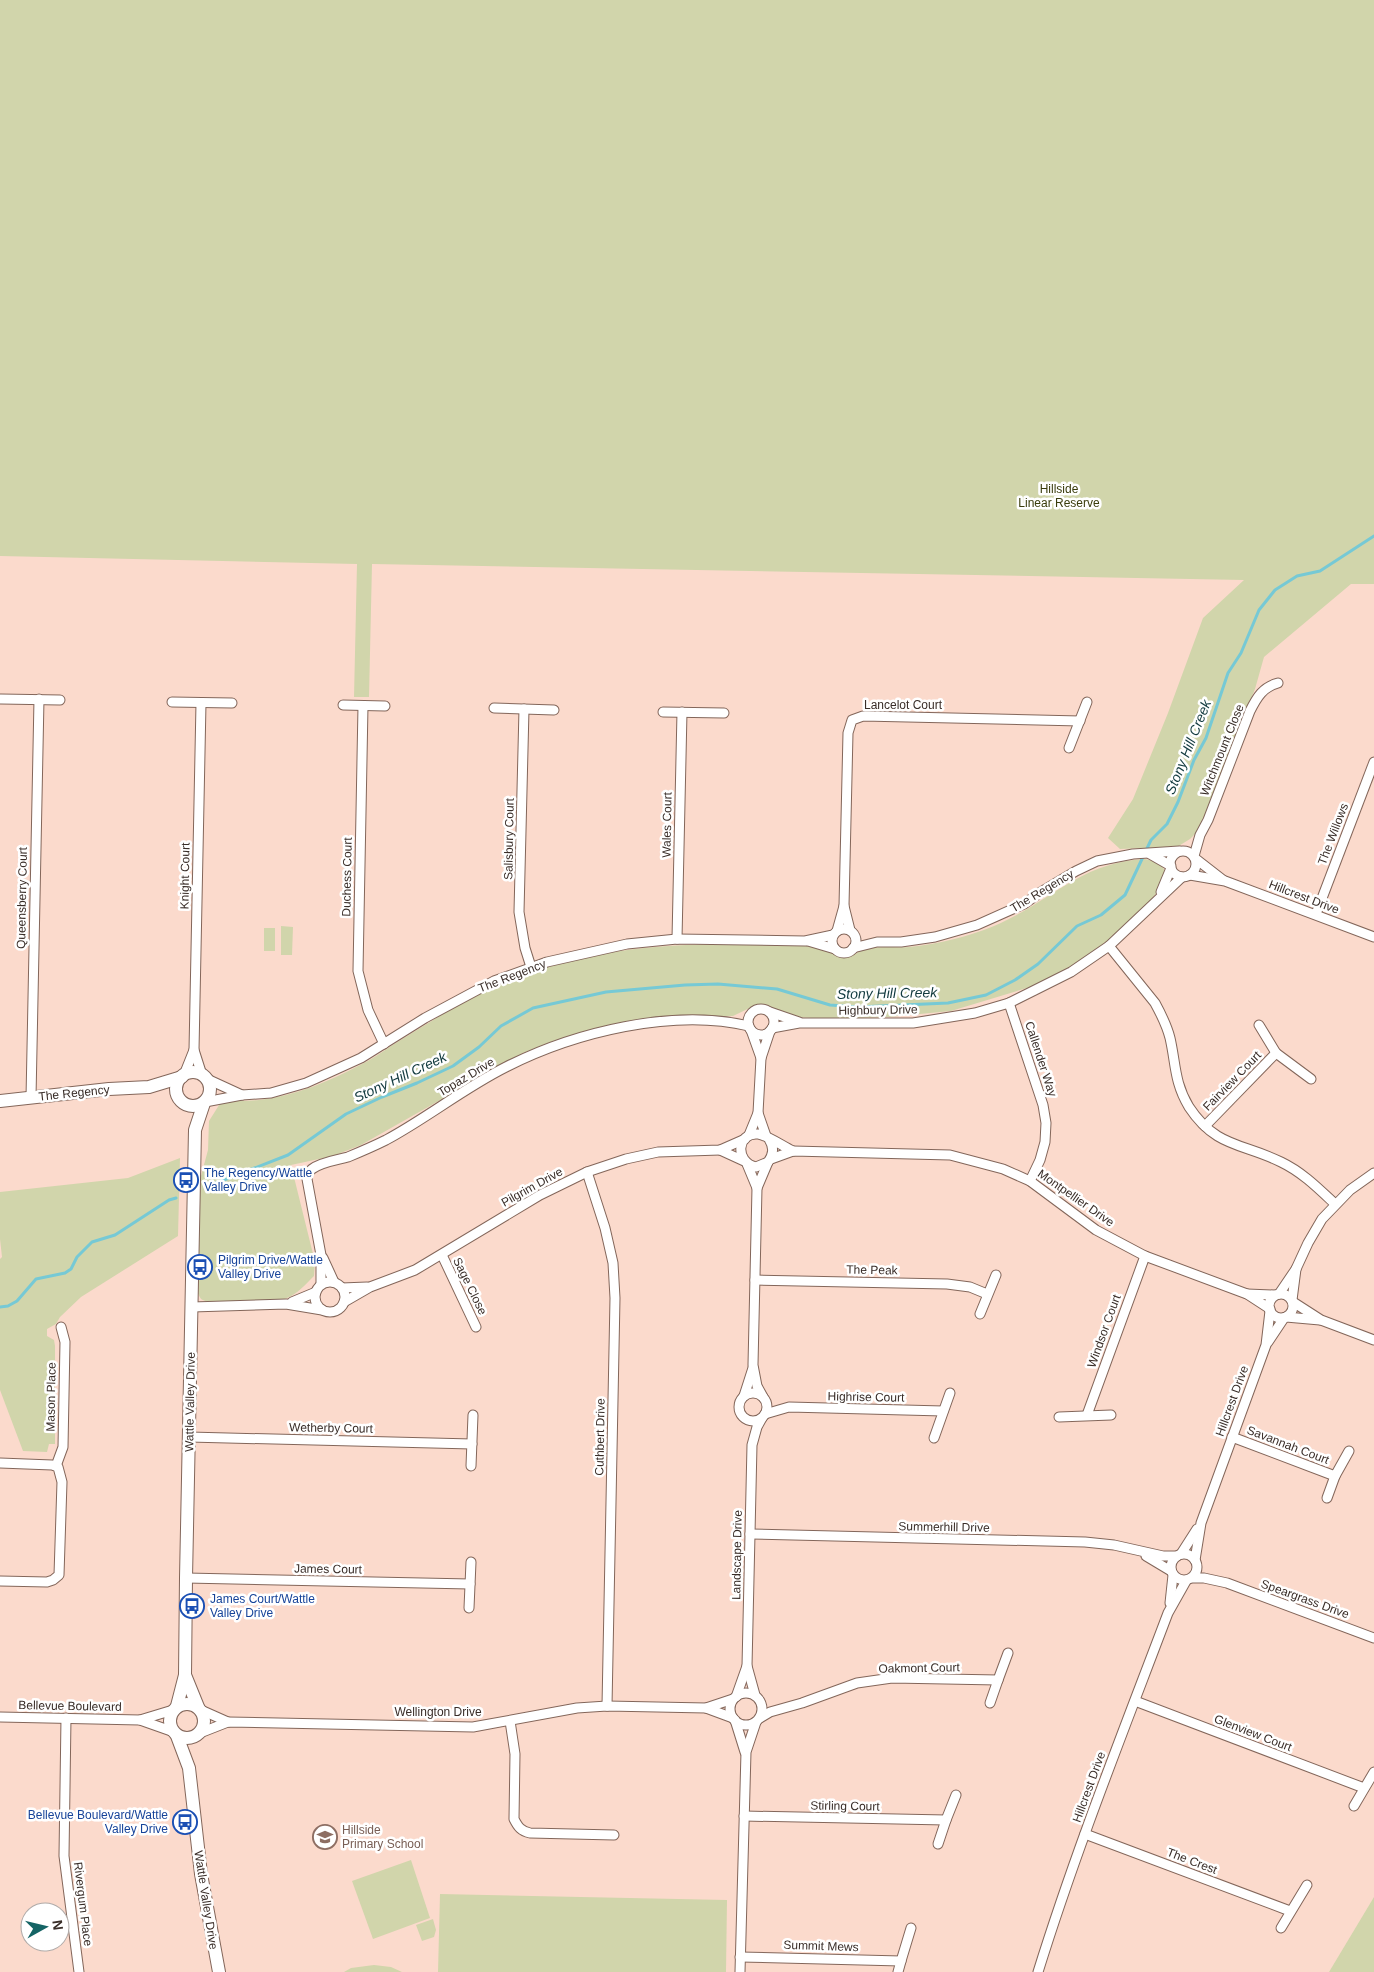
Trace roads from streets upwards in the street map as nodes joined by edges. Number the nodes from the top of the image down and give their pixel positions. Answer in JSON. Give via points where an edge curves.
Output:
{"nodes":[{"id":1,"x":1278,"y":683,"type":"dead end"},
{"id":2,"x":1,"y":699,"type":"edge"},
{"id":3,"x":39,"y":699,"type":"junction"},
{"id":4,"x":60,"y":700,"type":"dead end"},
{"id":5,"x":172,"y":702,"type":"dead end"},
{"id":6,"x":201,"y":702,"type":"junction"},
{"id":7,"x":1087,"y":702,"type":"dead end"},
{"id":8,"x":232,"y":703,"type":"dead end"},
{"id":9,"x":343,"y":706,"type":"dead end"},
{"id":10,"x":363,"y":706,"type":"junction"},
{"id":11,"x":385,"y":706,"type":"dead end"},
{"id":12,"x":494,"y":708,"type":"dead end"},
{"id":13,"x":524,"y":709,"type":"junction"},
{"id":14,"x":554,"y":710,"type":"dead end"},
{"id":15,"x":664,"y":712,"type":"dead end"},
{"id":16,"x":682,"y":712,"type":"junction"},
{"id":17,"x":724,"y":713,"type":"dead end"},
{"id":18,"x":1080,"y":721,"type":"junction"},
{"id":19,"x":1069,"y":748,"type":"dead end"},
{"id":20,"x":1374,"y":762,"type":"edge"},
{"id":21,"x":1200,"y":835,"type":"junction"},
{"id":22,"x":1181,"y":851,"type":"junction"},
{"id":23,"x":1150,"y":854,"type":"junction"},
{"id":24,"x":1195,"y":858,"type":"junction"},
{"id":25,"x":1171,"y":867,"type":"junction"},
{"id":26,"x":1186,"y":876,"type":"junction"},
{"id":27,"x":1225,"y":881,"type":"junction"},
{"id":28,"x":1159,"y":897,"type":"junction"},
{"id":29,"x":844,"y":906,"type":"junction"},
{"id":30,"x":1316,"y":914,"type":"junction"},
{"id":31,"x":852,"y":932,"type":"junction"},
{"id":32,"x":835,"y":933,"type":"junction"},
{"id":33,"x":1374,"y":937,"type":"edge"},
{"id":34,"x":677,"y":939,"type":"junction"},
{"id":35,"x":805,"y":940,"type":"junction"},
{"id":36,"x":877,"y":942,"type":"junction"},
{"id":37,"x":1109,"y":946,"type":"junction"},
{"id":38,"x":853,"y":948,"type":"junction"},
{"id":39,"x":835,"y":949,"type":"junction"},
{"id":40,"x":531,"y":967,"type":"junction"},
{"id":41,"x":1009,"y":1003,"type":"junction"},
{"id":42,"x":770,"y":1012,"type":"junction"},
{"id":43,"x":752,"y":1013,"type":"junction"},
{"id":44,"x":729,"y":1021,"type":"junction"},
{"id":45,"x":799,"y":1022,"type":"junction"},
{"id":46,"x":1259,"y":1025,"type":"dead end"},
{"id":47,"x":750,"y":1028,"type":"junction"},
{"id":48,"x":771,"y":1030,"type":"junction"},
{"id":49,"x":384,"y":1044,"type":"junction"},
{"id":50,"x":194,"y":1050,"type":"junction"},
{"id":51,"x":1276,"y":1053,"type":"junction"},
{"id":52,"x":761,"y":1058,"type":"junction"},
{"id":53,"x":183,"y":1076,"type":"junction"},
{"id":54,"x":203,"y":1076,"type":"junction"},
{"id":55,"x":1311,"y":1079,"type":"dead end"},
{"id":56,"x":149,"y":1087,"type":"junction"},
{"id":57,"x":242,"y":1095,"type":"junction"},
{"id":58,"x":31,"y":1098,"type":"junction"},
{"id":59,"x":0,"y":1100,"type":"edge"},
{"id":60,"x":182,"y":1101,"type":"junction"},
{"id":61,"x":204,"y":1102,"type":"junction"},
{"id":62,"x":758,"y":1113,"type":"junction"},
{"id":63,"x":1205,"y":1126,"type":"junction"},
{"id":64,"x":195,"y":1130,"type":"junction"},
{"id":65,"x":747,"y":1137,"type":"junction"},
{"id":66,"x":767,"y":1138,"type":"junction"},
{"id":67,"x":720,"y":1150,"type":"junction"},
{"id":68,"x":794,"y":1151,"type":"junction"},
{"id":69,"x":770,"y":1160,"type":"junction"},
{"id":70,"x":746,"y":1162,"type":"junction"},
{"id":71,"x":587,"y":1172,"type":"junction"},
{"id":72,"x":1374,"y":1173,"type":"edge"},
{"id":73,"x":1030,"y":1181,"type":"junction"},
{"id":74,"x":756,"y":1188,"type":"junction"},
{"id":75,"x":1335,"y":1204,"type":"junction"},
{"id":76,"x":321,"y":1255,"type":"junction"},
{"id":77,"x":442,"y":1255,"type":"junction"},
{"id":78,"x":1144,"y":1256,"type":"junction"},
{"id":79,"x":1296,"y":1269,"type":"junction"},
{"id":80,"x":996,"y":1275,"type":"dead end"},
{"id":81,"x":755,"y":1280,"type":"junction"},
{"id":82,"x":321,"y":1284,"type":"junction"},
{"id":83,"x":338,"y":1285,"type":"junction"},
{"id":84,"x":370,"y":1287,"type":"junction"},
{"id":85,"x":316,"y":1292,"type":"junction"},
{"id":86,"x":987,"y":1294,"type":"junction"},
{"id":87,"x":1247,"y":1294,"type":"junction"},
{"id":88,"x":1277,"y":1295,"type":"junction"},
{"id":89,"x":1293,"y":1301,"type":"junction"},
{"id":90,"x":344,"y":1302,"type":"junction"},
{"id":91,"x":286,"y":1304,"type":"junction"},
{"id":92,"x":192,"y":1307,"type":"junction"},
{"id":93,"x":322,"y":1310,"type":"junction"},
{"id":94,"x":1270,"y":1310,"type":"junction"},
{"id":95,"x":980,"y":1314,"type":"dead end"},
{"id":96,"x":1285,"y":1318,"type":"junction"},
{"id":97,"x":1321,"y":1320,"type":"junction"},
{"id":98,"x":61,"y":1327,"type":"dead end"},
{"id":99,"x":476,"y":1327,"type":"dead end"},
{"id":100,"x":1374,"y":1340,"type":"edge"},
{"id":101,"x":1266,"y":1345,"type":"junction"},
{"id":102,"x":753,"y":1365,"type":"junction"},
{"id":103,"x":950,"y":1394,"type":"dead end"},
{"id":104,"x":744,"y":1396,"type":"junction"},
{"id":105,"x":764,"y":1399,"type":"junction"},
{"id":106,"x":789,"y":1407,"type":"junction"},
{"id":107,"x":943,"y":1411,"type":"junction"},
{"id":108,"x":473,"y":1415,"type":"dead end"},
{"id":109,"x":1087,"y":1415,"type":"junction"},
{"id":110,"x":1111,"y":1415,"type":"dead end"},
{"id":111,"x":763,"y":1416,"type":"junction"},
{"id":112,"x":744,"y":1417,"type":"junction"},
{"id":113,"x":1059,"y":1417,"type":"dead end"},
{"id":114,"x":188,"y":1437,"type":"junction"},
{"id":115,"x":1232,"y":1437,"type":"junction"},
{"id":116,"x":934,"y":1438,"type":"dead end"},
{"id":117,"x":472,"y":1444,"type":"junction"},
{"id":118,"x":752,"y":1445,"type":"junction"},
{"id":119,"x":1348,"y":1451,"type":"dead end"},
{"id":120,"x":0,"y":1463,"type":"edge"},
{"id":121,"x":56,"y":1466,"type":"junction"},
{"id":122,"x":472,"y":1466,"type":"dead end"},
{"id":123,"x":1335,"y":1476,"type":"junction"},
{"id":124,"x":1327,"y":1498,"type":"dead end"},
{"id":125,"x":1201,"y":1523,"type":"junction"},
{"id":126,"x":750,"y":1534,"type":"junction"},
{"id":127,"x":1137,"y":1551,"type":"junction"},
{"id":128,"x":1179,"y":1555,"type":"junction"},
{"id":129,"x":471,"y":1562,"type":"dead end"},
{"id":130,"x":1196,"y":1563,"type":"junction"},
{"id":131,"x":1172,"y":1573,"type":"junction"},
{"id":132,"x":186,"y":1578,"type":"junction"},
{"id":133,"x":1189,"y":1579,"type":"junction"},
{"id":134,"x":0,"y":1581,"type":"edge"},
{"id":135,"x":1227,"y":1583,"type":"junction"},
{"id":136,"x":470,"y":1584,"type":"junction"},
{"id":137,"x":469,"y":1608,"type":"dead end"},
{"id":138,"x":1168,"y":1613,"type":"junction"},
{"id":139,"x":1374,"y":1638,"type":"edge"},
{"id":140,"x":1008,"y":1653,"type":"dead end"},
{"id":141,"x":747,"y":1666,"type":"junction"},
{"id":142,"x":186,"y":1675,"type":"junction"},
{"id":143,"x":998,"y":1680,"type":"junction"},
{"id":144,"x":756,"y":1696,"type":"junction"},
{"id":145,"x":735,"y":1698,"type":"junction"},
{"id":146,"x":1135,"y":1701,"type":"junction"},
{"id":147,"x":990,"y":1703,"type":"dead end"},
{"id":148,"x":607,"y":1706,"type":"junction"},
{"id":149,"x":785,"y":1707,"type":"junction"},
{"id":150,"x":175,"y":1708,"type":"junction"},
{"id":151,"x":706,"y":1708,"type":"junction"},
{"id":152,"x":200,"y":1709,"type":"junction"},
{"id":153,"x":0,"y":1717,"type":"edge"},
{"id":154,"x":66,"y":1718,"type":"junction"},
{"id":155,"x":734,"y":1719,"type":"junction"},
{"id":156,"x":140,"y":1720,"type":"junction"},
{"id":157,"x":510,"y":1720,"type":"junction"},
{"id":158,"x":758,"y":1720,"type":"junction"},
{"id":159,"x":228,"y":1722,"type":"junction"},
{"id":160,"x":175,"y":1734,"type":"junction"},
{"id":161,"x":199,"y":1734,"type":"junction"},
{"id":162,"x":746,"y":1752,"type":"junction"},
{"id":163,"x":189,"y":1768,"type":"junction"},
{"id":164,"x":1374,"y":1772,"type":"edge"},
{"id":165,"x":1364,"y":1788,"type":"junction"},
{"id":166,"x":956,"y":1795,"type":"dead end"},
{"id":167,"x":1354,"y":1806,"type":"dead end"},
{"id":168,"x":744,"y":1816,"type":"junction"},
{"id":169,"x":946,"y":1820,"type":"junction"},
{"id":170,"x":1085,"y":1834,"type":"junction"},
{"id":171,"x":614,"y":1835,"type":"dead end"},
{"id":172,"x":938,"y":1844,"type":"dead end"},
{"id":173,"x":1307,"y":1885,"type":"dead end"},
{"id":174,"x":1290,"y":1911,"type":"junction"},
{"id":175,"x":911,"y":1928,"type":"dead end"},
{"id":176,"x":1281,"y":1928,"type":"dead end"},
{"id":177,"x":740,"y":1957,"type":"junction"},
{"id":178,"x":901,"y":1961,"type":"junction"},
{"id":179,"x":79,"y":1972,"type":"edge"},
{"id":180,"x":219,"y":1972,"type":"edge"},
{"id":181,"x":740,"y":1972,"type":"edge"},
{"id":182,"x":898,"y":1972,"type":"edge"},
{"id":183,"x":1038,"y":1972,"type":"edge"}],
"edges":[{"from":1,"to":21,"type":"street","name":"Witchmount Close","via":[[1266,688],[1256,700]]},
{"from":2,"to":3,"type":"street"},
{"from":3,"to":4,"type":"street"},
{"from":3,"to":58,"type":"street","name":"Queensberry Court"},
{"from":5,"to":6,"type":"street"},
{"from":6,"to":8,"type":"street"},
{"from":6,"to":50,"type":"street","name":"Knight Court"},
{"from":7,"to":18,"type":"street"},
{"from":9,"to":10,"type":"street"},
{"from":10,"to":11,"type":"street"},
{"from":10,"to":49,"type":"street","name":"Duchess Court","via":[[358,971],[368,1010]]},
{"from":12,"to":13,"type":"street"},
{"from":13,"to":14,"type":"street"},
{"from":13,"to":40,"type":"street","name":"Salisbury Court","via":[[519,912]]},
{"from":15,"to":16,"type":"street"},
{"from":16,"to":17,"type":"street"},
{"from":16,"to":34,"type":"street","name":"Wales Court"},
{"from":18,"to":19,"type":"street"},
{"from":18,"to":29,"type":"street","name":"Lancelot Court","via":[[863,716],[852,720],[848,733]]},
{"from":20,"to":30,"type":"street","name":"The Willows"},
{"from":21,"to":22,"type":"street","name":"Witchmount Close"},
{"from":21,"to":24,"type":"street","name":"Witchmount Close"},
{"from":22,"to":23,"type":"street","name":"The Regency"},
{"from":22,"to":24,"type":"street","via":[[1189,852]]},
{"from":22,"to":25,"type":"street","via":[[1173,855]]},
{"from":23,"to":25,"type":"street"},
{"from":23,"to":36,"type":"street","name":"The Regency","via":[[1097,861],[1024,904],[977,925],[935,937]]},
{"from":24,"to":26,"type":"street","via":[[1195,870]]},
{"from":24,"to":27,"type":"street","name":"Hillcrest Drive"},
{"from":25,"to":26,"type":"street","via":[[1175,874]]},
{"from":25,"to":28,"type":"street","name":"Highbury Drive"},
{"from":26,"to":27,"type":"street","name":"Hillcrest Drive"},
{"from":26,"to":28,"type":"street","name":"Highbury Drive"},
{"from":27,"to":30,"type":"street","name":"Hillcrest Drive"},
{"from":28,"to":37,"type":"street","name":"Highbury Drive"},
{"from":29,"to":31,"type":"street","name":"Lancelot Court"},
{"from":29,"to":32,"type":"street","name":"Lancelot Court"},
{"from":30,"to":33,"type":"street","name":"Hillcrest Drive"},
{"from":31,"to":32,"type":"street","via":[[843,929]]},
{"from":31,"to":36,"type":"street","name":"The Regency"},
{"from":31,"to":38,"type":"street","via":[[856,941]]},
{"from":32,"to":35,"type":"street","name":"The Regency"},
{"from":32,"to":39,"type":"street","via":[[832,942]]},
{"from":34,"to":35,"type":"street","name":"The Regency"},
{"from":34,"to":40,"type":"street","name":"The Regency","via":[[627,944]]},
{"from":35,"to":39,"type":"street","name":"The Regency"},
{"from":36,"to":38,"type":"street","name":"The Regency"},
{"from":37,"to":41,"type":"street","name":"Highbury Drive","via":[[1071,972]]},
{"from":37,"to":63,"type":"street","via":[[1161,1014],[1182,1094]]},
{"from":38,"to":39,"type":"street","via":[[842,953]]},
{"from":40,"to":49,"type":"street","name":"The Regency","via":[[494,981]]},
{"from":41,"to":45,"type":"street","name":"Highbury Drive","via":[[975,1013],[913,1023]]},
{"from":41,"to":73,"type":"street","name":"Callender Way","via":[[1044,1105],[1045,1142]]},
{"from":42,"to":43,"type":"street","via":[[763,1009]]},
{"from":42,"to":45,"type":"street"},
{"from":42,"to":48,"type":"street","via":[[774,1020]]},
{"from":43,"to":44,"type":"street","name":"Topaz Drive"},
{"from":43,"to":47,"type":"street","via":[[748,1019]]},
{"from":44,"to":47,"type":"street","name":"Topaz Drive"},
{"from":44,"to":76,"type":"street","name":"Topaz Drive","via":[[628,1026],[549,1048],[506,1067],[386,1140],[314,1167],[308,1173],[308,1184]]},
{"from":45,"to":48,"type":"street"},
{"from":46,"to":51,"type":"street","name":"Fairview Court"},
{"from":47,"to":48,"type":"street","via":[[763,1035]]},
{"from":47,"to":52,"type":"street"},
{"from":48,"to":52,"type":"street"},
{"from":49,"to":57,"type":"street","name":"The Regency","via":[[306,1084],[271,1093]]},
{"from":50,"to":53,"type":"street","name":"Knight Court"},
{"from":50,"to":54,"type":"street","name":"Knight Court"},
{"from":51,"to":55,"type":"street","name":"Fairview Court"},
{"from":51,"to":63,"type":"street","name":"Fairview Court"},
{"from":52,"to":62,"type":"street"},
{"from":53,"to":54,"type":"street","via":[[193,1073]]},
{"from":53,"to":56,"type":"street","name":"The Regency"},
{"from":53,"to":60,"type":"street","via":[[178,1081],[177,1091]]},
{"from":54,"to":57,"type":"street","name":"The Regency"},
{"from":54,"to":61,"type":"street","via":[[210,1092]]},
{"from":56,"to":58,"type":"street","name":"The Regency"},
{"from":56,"to":60,"type":"street","name":"The Regency"},
{"from":57,"to":61,"type":"street","name":"The Regency"},
{"from":58,"to":59,"type":"street","name":"The Regency"},
{"from":60,"to":61,"type":"street","via":[[193,1106]]},
{"from":60,"to":64,"type":"street","name":"Wattle Valley Drive"},
{"from":61,"to":64,"type":"street","name":"Wattle Valley Drive"},
{"from":62,"to":65,"type":"street"},
{"from":62,"to":66,"type":"street"},
{"from":63,"to":75,"type":"street","via":[[1223,1140],[1289,1166]]},
{"from":64,"to":92,"type":"street","name":"Wattle Valley Drive"},
{"from":65,"to":66,"type":"street","via":[[761,1134]]},
{"from":65,"to":67,"type":"street","name":"Pilgrim Drive"},
{"from":65,"to":70,"type":"street","via":[[740,1152]]},
{"from":66,"to":68,"type":"street","name":"Montpellier Drive"},
{"from":66,"to":69,"type":"street","via":[[773,1149]]},
{"from":67,"to":70,"type":"street","name":"Pilgrim Drive"},
{"from":67,"to":71,"type":"street","name":"Pilgrim Drive","via":[[658,1152]]},
{"from":68,"to":69,"type":"street","name":"Montpellier Drive"},
{"from":68,"to":73,"type":"street","name":"Montpellier Drive","via":[[950,1155],[1004,1169]]},
{"from":69,"to":70,"type":"street","via":[[756,1167]]},
{"from":69,"to":74,"type":"street"},
{"from":70,"to":74,"type":"street"},
{"from":71,"to":77,"type":"street","name":"Pilgrim Drive","via":[[540,1196]]},
{"from":71,"to":148,"type":"street","name":"Cuthbert Drive","via":[[613,1263],[615,1298]]},
{"from":72,"to":75,"type":"street"},
{"from":73,"to":78,"type":"street","name":"Montpellier Drive","via":[[1096,1230]]},
{"from":74,"to":81,"type":"street"},
{"from":75,"to":79,"type":"street","via":[[1314,1231]]},
{"from":76,"to":82,"type":"street","name":"Topaz Drive"},
{"from":76,"to":83,"type":"street","name":"Topaz Drive"},
{"from":77,"to":84,"type":"street","name":"Pilgrim Drive","via":[[415,1270]]},
{"from":77,"to":99,"type":"street","name":"Sage Close"},
{"from":78,"to":87,"type":"street","name":"Montpellier Drive"},
{"from":78,"to":109,"type":"street","name":"Windsor Court"},
{"from":79,"to":88,"type":"street"},
{"from":79,"to":89,"type":"street"},
{"from":80,"to":86,"type":"street"},
{"from":81,"to":86,"type":"street","name":"The Peak","via":[[947,1284],[970,1287]]},
{"from":81,"to":102,"type":"street"},
{"from":82,"to":83,"type":"street","via":[[330,1282]]},
{"from":82,"to":85,"type":"street"},
{"from":83,"to":84,"type":"street","name":"Pilgrim Drive"},
{"from":83,"to":90,"type":"street","via":[[344,1292]]},
{"from":84,"to":90,"type":"street","name":"Pilgrim Drive"},
{"from":85,"to":91,"type":"street"},
{"from":85,"to":93,"type":"street","via":[[316,1302]]},
{"from":86,"to":95,"type":"street"},
{"from":87,"to":88,"type":"street","name":"Montpellier Drive"},
{"from":87,"to":94,"type":"street","name":"Montpellier Drive"},
{"from":88,"to":89,"type":"street","via":[[1287,1295]]},
{"from":88,"to":94,"type":"street","via":[[1270,1301]]},
{"from":89,"to":96,"type":"street","via":[[1293,1309]]},
{"from":89,"to":97,"type":"street"},
{"from":90,"to":93,"type":"street","via":[[335,1311]]},
{"from":91,"to":92,"type":"street"},
{"from":91,"to":93,"type":"street"},
{"from":92,"to":114,"type":"street","name":"Wattle Valley Drive"},
{"from":94,"to":96,"type":"street","via":[[1276,1317]]},
{"from":94,"to":101,"type":"street","name":"Hillcrest Drive"},
{"from":96,"to":97,"type":"street"},
{"from":96,"to":101,"type":"street","name":"Hillcrest Drive"},
{"from":97,"to":100,"type":"street"},
{"from":98,"to":121,"type":"street","name":"Mason Place","via":[[65,1342],[63,1447]]},
{"from":101,"to":115,"type":"street","name":"Hillcrest Drive"},
{"from":102,"to":104,"type":"street"},
{"from":102,"to":105,"type":"street","via":[[757,1386]]},
{"from":103,"to":107,"type":"street"},
{"from":104,"to":105,"type":"street","via":[[752,1393]]},
{"from":104,"to":112,"type":"street","via":[[740,1404]]},
{"from":105,"to":106,"type":"street","name":"Highrise Court"},
{"from":105,"to":111,"type":"street","via":[[767,1410]]},
{"from":106,"to":107,"type":"street","name":"Highrise Court"},
{"from":106,"to":111,"type":"street","name":"Highrise Court"},
{"from":107,"to":116,"type":"street"},
{"from":108,"to":117,"type":"street"},
{"from":109,"to":110,"type":"street"},
{"from":109,"to":113,"type":"street"},
{"from":111,"to":112,"type":"street","via":[[755,1421]]},
{"from":111,"to":118,"type":"street","name":"Landscape Drive"},
{"from":112,"to":118,"type":"street","name":"Landscape Drive"},
{"from":114,"to":117,"type":"street","name":"Wetherby Court"},
{"from":114,"to":132,"type":"street","name":"Wattle Valley Drive"},
{"from":115,"to":123,"type":"street","name":"Savannah Court"},
{"from":115,"to":125,"type":"street","name":"Hillcrest Drive"},
{"from":117,"to":122,"type":"street"},
{"from":118,"to":126,"type":"street","name":"Landscape Drive"},
{"from":119,"to":123,"type":"street","name":"Savannah Court"},
{"from":120,"to":121,"type":"street"},
{"from":121,"to":134,"type":"street","via":[[62,1482],[59,1574],[47,1582]]},
{"from":123,"to":124,"type":"street","name":"Savannah Court"},
{"from":125,"to":128,"type":"street","name":"Hillcrest Drive"},
{"from":125,"to":130,"type":"street","name":"Hillcrest Drive"},
{"from":126,"to":127,"type":"street","name":"Summerhill Drive","via":[[1085,1542]]},
{"from":126,"to":141,"type":"street","name":"Landscape Drive"},
{"from":127,"to":128,"type":"street","name":"Summerhill Drive","via":[[1163,1556]]},
{"from":127,"to":131,"type":"street","name":"Summerhill Drive"},
{"from":128,"to":130,"type":"street","via":[[1189,1555]]},
{"from":128,"to":131,"type":"street","via":[[1172,1562]]},
{"from":129,"to":136,"type":"street"},
{"from":130,"to":133,"type":"street","via":[[1196,1572]]},
{"from":130,"to":135,"type":"street","name":"Speargrass Drive"},
{"from":131,"to":133,"type":"street","via":[[1179,1580]]},
{"from":131,"to":138,"type":"street","name":"Hillcrest Drive"},
{"from":132,"to":136,"type":"street","name":"James Court"},
{"from":132,"to":142,"type":"street","name":"Wattle Valley Drive"},
{"from":133,"to":135,"type":"street","name":"Speargrass Drive","via":[[1204,1578]]},
{"from":133,"to":138,"type":"street","name":"Hillcrest Drive"},
{"from":135,"to":139,"type":"street","name":"Speargrass Drive"},
{"from":136,"to":137,"type":"street"},
{"from":138,"to":146,"type":"street","name":"Hillcrest Drive"},
{"from":140,"to":143,"type":"street"},
{"from":141,"to":144,"type":"street","name":"Landscape Drive"},
{"from":141,"to":145,"type":"street","name":"Landscape Drive"},
{"from":142,"to":150,"type":"street","name":"Wattle Valley Drive"},
{"from":142,"to":152,"type":"street","name":"Wattle Valley Drive"},
{"from":143,"to":147,"type":"street"},
{"from":143,"to":149,"type":"street","name":"Oakmont Court","via":[[892,1678],[857,1683]]},
{"from":144,"to":145,"type":"street","via":[[745,1693]]},
{"from":144,"to":149,"type":"street","via":[[771,1705]]},
{"from":144,"to":158,"type":"street","via":[[762,1708]]},
{"from":145,"to":151,"type":"street","name":"Wellington Drive"},
{"from":145,"to":155,"type":"street","via":[[730,1708]]},
{"from":146,"to":165,"type":"street","name":"Glenview Court"},
{"from":146,"to":170,"type":"street","name":"Hillcrest Drive"},
{"from":148,"to":151,"type":"street","name":"Wellington Drive"},
{"from":148,"to":157,"type":"street","name":"Wellington Drive","via":[[554,1711]]},
{"from":149,"to":158,"type":"street","name":"Oakmont Court"},
{"from":150,"to":152,"type":"street","via":[[188,1703]]},
{"from":150,"to":156,"type":"street","name":"Bellevue Boulevard"},
{"from":150,"to":160,"type":"street","via":[[170,1721]]},
{"from":151,"to":155,"type":"street","name":"Wellington Drive"},
{"from":152,"to":159,"type":"street","name":"Wellington Drive"},
{"from":152,"to":161,"type":"street","via":[[204,1724]]},
{"from":153,"to":154,"type":"street","name":"Bellevue Boulevard"},
{"from":154,"to":156,"type":"street","name":"Bellevue Boulevard"},
{"from":154,"to":179,"type":"street","name":"Rivergum Place","via":[[64,1856]]},
{"from":155,"to":158,"type":"street","via":[[743,1725]]},
{"from":155,"to":162,"type":"street"},
{"from":156,"to":160,"type":"street","name":"Bellevue Boulevard"},
{"from":157,"to":159,"type":"street","name":"Wellington Drive","via":[[455,1727]]},
{"from":157,"to":171,"type":"street","via":[[515,1754],[514,1819],[518,1827],[530,1833]]},
{"from":158,"to":162,"type":"street"},
{"from":159,"to":161,"type":"street","name":"Wellington Drive"},
{"from":160,"to":161,"type":"street","via":[[187,1739]]},
{"from":160,"to":163,"type":"street","name":"Wattle Valley Drive"},
{"from":161,"to":163,"type":"street","name":"Wattle Valley Drive"},
{"from":162,"to":168,"type":"street"},
{"from":163,"to":180,"type":"street","name":"Wattle Valley Drive","via":[[201,1874]]},
{"from":164,"to":165,"type":"street"},
{"from":165,"to":167,"type":"street"},
{"from":166,"to":169,"type":"street"},
{"from":168,"to":169,"type":"street","name":"Stirling Court"},
{"from":168,"to":177,"type":"street"},
{"from":169,"to":172,"type":"street"},
{"from":170,"to":174,"type":"street","name":"The Crest"},
{"from":170,"to":183,"type":"street","name":"Hillcrest Drive"},
{"from":173,"to":174,"type":"street"},
{"from":174,"to":176,"type":"street"},
{"from":175,"to":178,"type":"street"},
{"from":177,"to":178,"type":"street","name":"Summit Mews"},
{"from":177,"to":181,"type":"street"},
{"from":178,"to":182,"type":"street"}]}
